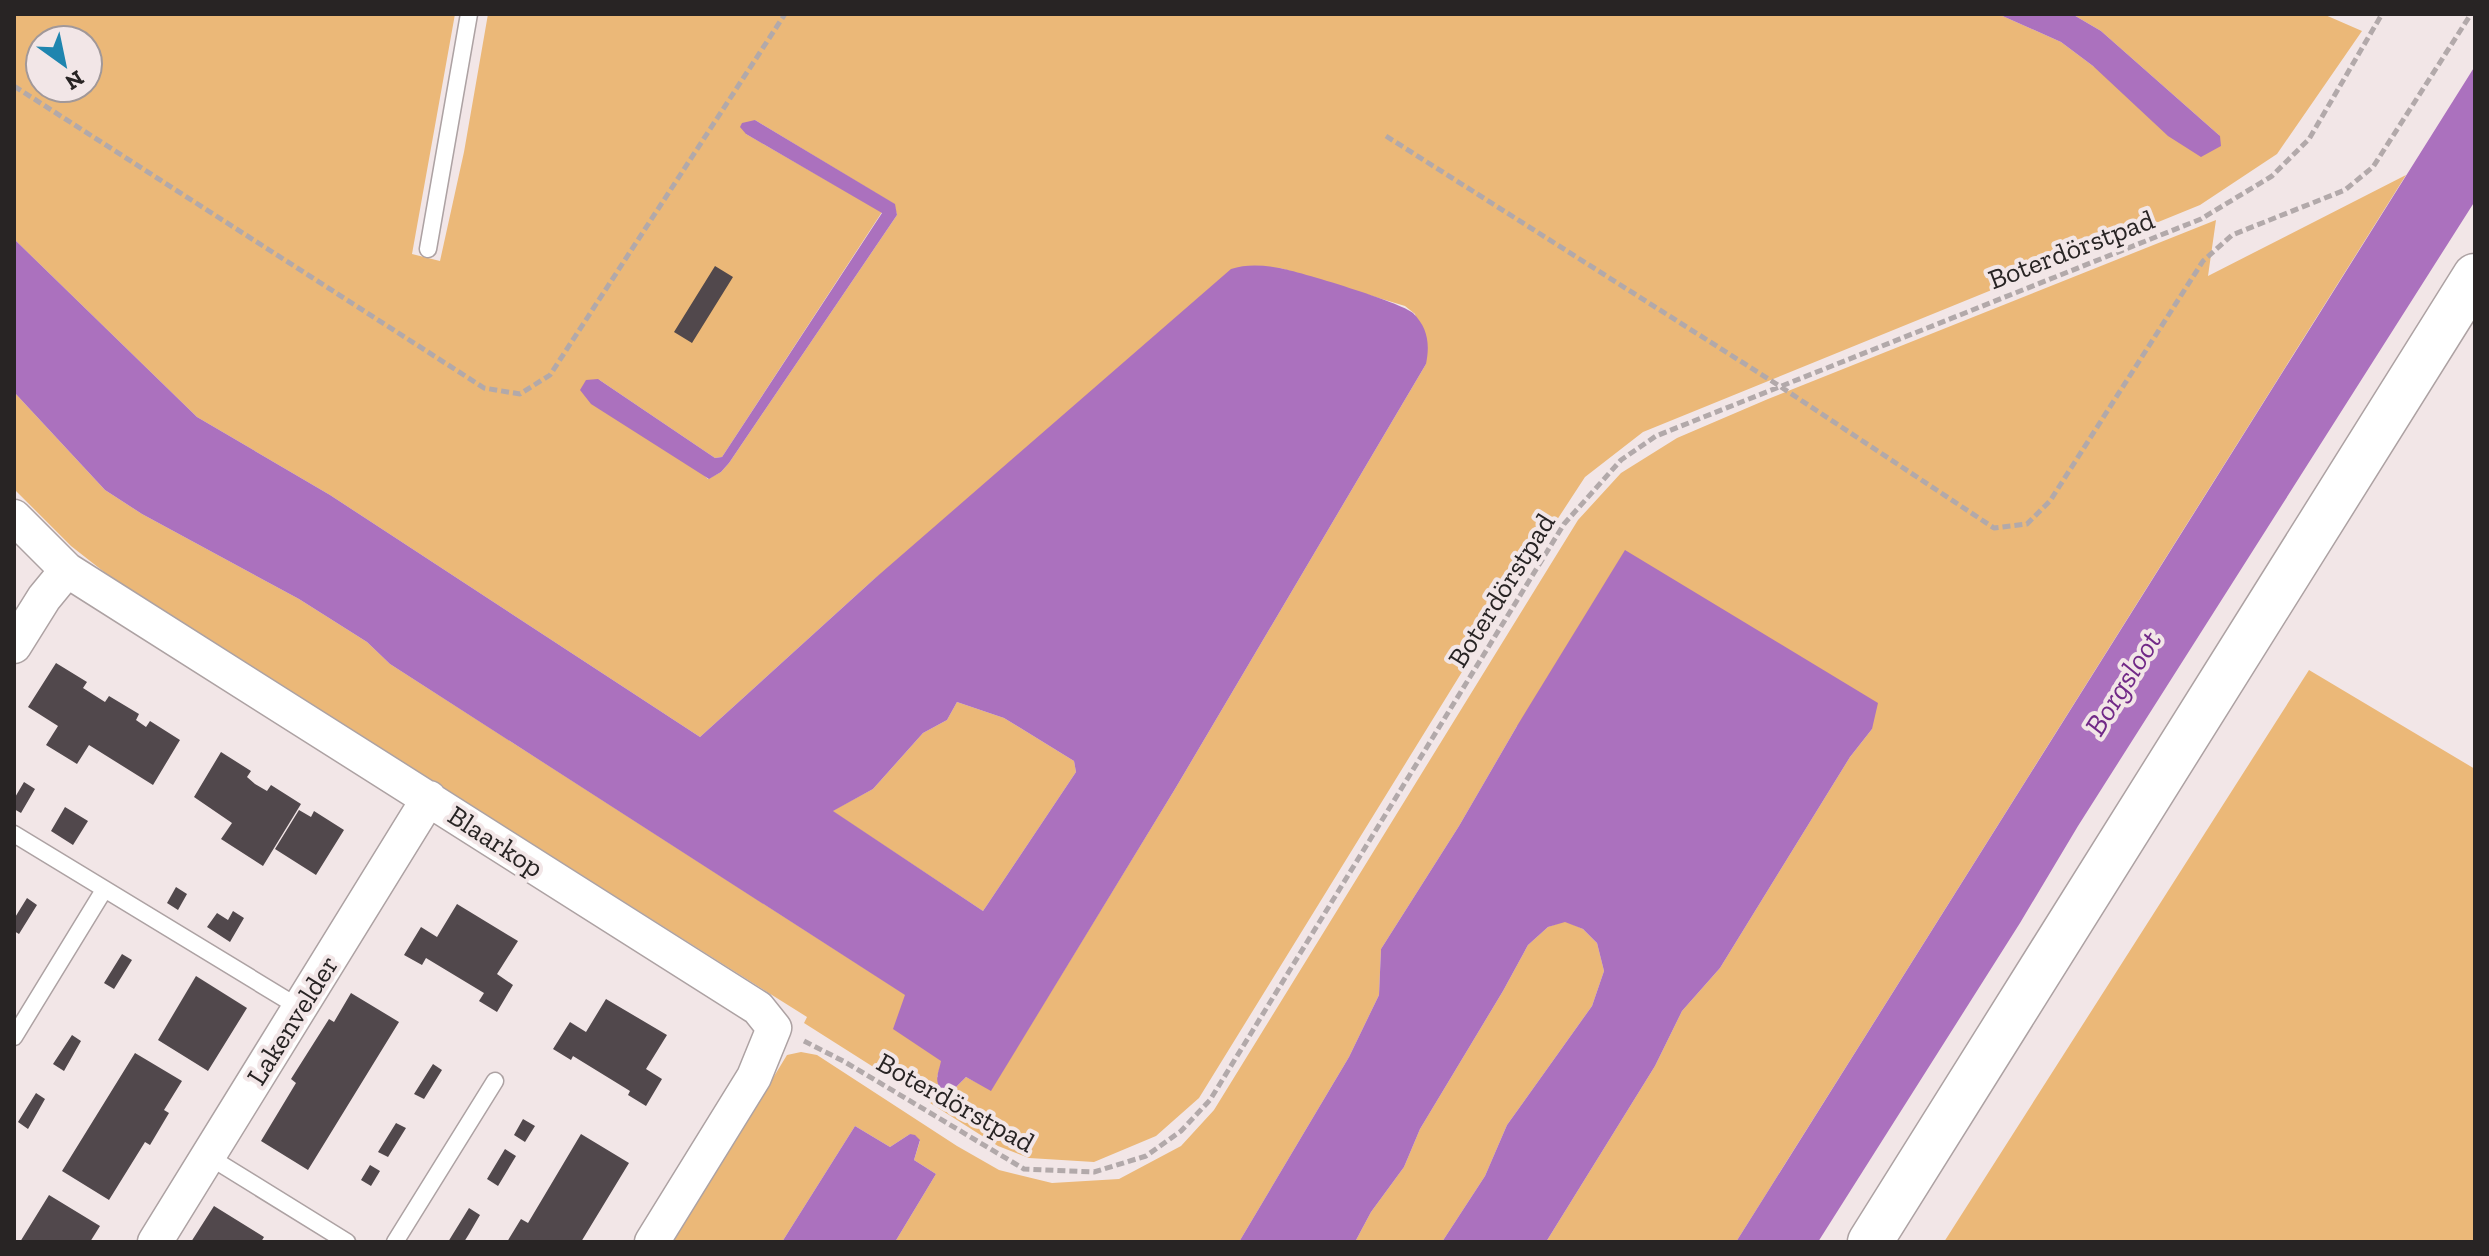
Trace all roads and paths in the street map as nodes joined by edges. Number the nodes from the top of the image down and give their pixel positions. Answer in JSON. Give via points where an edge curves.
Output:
{"nodes":[{"id":1,"x":469,"y":14,"type":"edge"},
{"id":2,"x":2382,"y":14,"type":"edge"},
{"id":3,"x":2471,"y":14,"type":"edge"},
{"id":4,"x":1386,"y":136,"type":"dead end"},
{"id":5,"x":428,"y":249,"type":"dead end"},
{"id":6,"x":2475,"y":276,"type":"edge"},
{"id":7,"x":1778,"y":385,"type":"junction"},
{"id":8,"x":14,"y":517,"type":"edge"},
{"id":9,"x":67,"y":570,"type":"junction"},
{"id":10,"x":14,"y":646,"type":"edge"},
{"id":11,"x":429,"y":798,"type":"junction"},
{"id":12,"x":14,"y":834,"type":"edge"},
{"id":13,"x":104,"y":890,"type":"junction"},
{"id":14,"x":300,"y":1008,"type":"junction"},
{"id":15,"x":774,"y":1028,"type":"junction"},
{"id":16,"x":14,"y":1037,"type":"edge"},
{"id":17,"x":495,"y":1081,"type":"dead end"},
{"id":18,"x":208,"y":1156,"type":"junction"},
{"id":19,"x":155,"y":1242,"type":"edge"},
{"id":20,"x":347,"y":1242,"type":"edge"},
{"id":21,"x":395,"y":1242,"type":"edge"},
{"id":22,"x":652,"y":1242,"type":"edge"},
{"id":23,"x":1870,"y":1242,"type":"edge"}],
"edges":[{"from":1,"to":5,"type":"lane"},
{"from":2,"to":7,"type":"path","name":"Boterdörstpad","via":[[2309,139],[2272,176],[2201,219]]},
{"from":3,"to":7,"type":"path","via":[[2373,167],[2345,190],[2232,235],[2203,261],[2050,501],[2027,524],[1994,528]]},
{"from":4,"to":7,"type":"path"},
{"from":6,"to":23,"type":"street"},
{"from":7,"to":15,"type":"path","name":"Boterdörstpad","via":[[1656,436],[1621,460],[1564,524],[1210,1100],[1181,1131],[1146,1156],[1094,1172],[1024,1169],[845,1062]]},
{"from":8,"to":9,"type":"street","name":"Blaarkop"},
{"from":9,"to":10,"type":"street"},
{"from":9,"to":11,"type":"street","name":"Blaarkop"},
{"from":11,"to":14,"type":"street","name":"Lakenvelder"},
{"from":11,"to":15,"type":"street","name":"Blaarkop","via":[[758,1008]]},
{"from":12,"to":13,"type":"lane"},
{"from":13,"to":14,"type":"lane"},
{"from":13,"to":16,"type":"lane"},
{"from":14,"to":18,"type":"street","name":"Lakenvelder"},
{"from":15,"to":22,"type":"street","via":[[754,1077]]},
{"from":17,"to":21,"type":"lane"},
{"from":18,"to":19,"type":"street","name":"Lakenvelder"},
{"from":18,"to":20,"type":"lane"}]}
